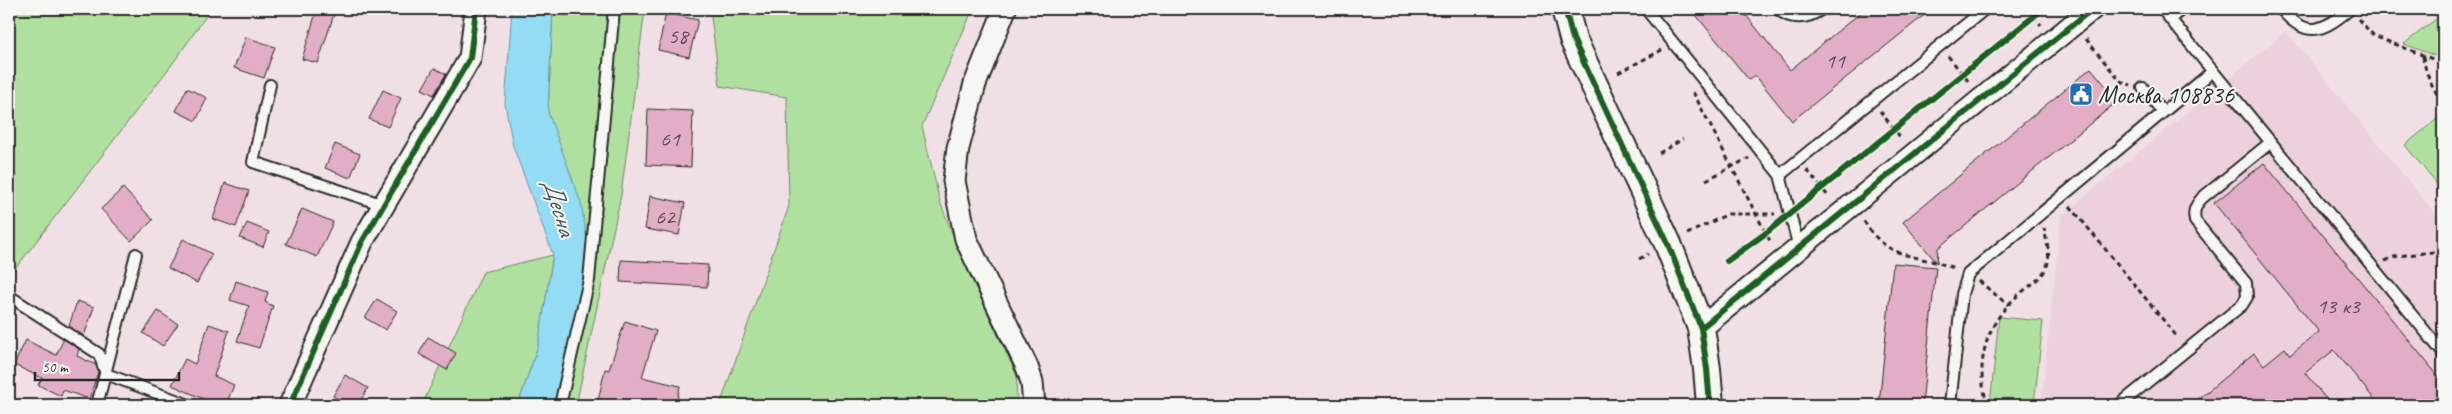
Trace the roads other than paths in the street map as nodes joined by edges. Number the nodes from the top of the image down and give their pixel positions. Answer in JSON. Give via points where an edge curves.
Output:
{"nodes":[{"id":1,"x":476,"y":9,"type":"edge"},
{"id":2,"x":614,"y":9,"type":"edge"},
{"id":3,"x":1005,"y":9,"type":"edge"},
{"id":4,"x":1565,"y":9,"type":"edge"},
{"id":5,"x":1646,"y":9,"type":"edge"},
{"id":6,"x":1778,"y":9,"type":"edge"},
{"id":7,"x":1822,"y":9,"type":"edge"},
{"id":8,"x":1985,"y":9,"type":"edge"},
{"id":9,"x":2092,"y":9,"type":"edge"},
{"id":10,"x":2162,"y":9,"type":"edge"},
{"id":11,"x":2182,"y":9,"type":"edge"},
{"id":12,"x":2281,"y":9,"type":"edge"},
{"id":13,"x":2350,"y":9,"type":"edge"},
{"id":14,"x":2170,"y":19,"type":"junction"},
{"id":15,"x":2213,"y":72,"type":"junction"},
{"id":16,"x":270,"y":85,"type":"dead end"},
{"id":17,"x":2144,"y":88,"type":"road end"},
{"id":18,"x":2163,"y":112,"type":"junction"},
{"id":19,"x":2271,"y":142,"type":"junction"},
{"id":20,"x":1780,"y":175,"type":"junction"},
{"id":21,"x":384,"y":205,"type":"junction"},
{"id":22,"x":1799,"y":248,"type":"junction"},
{"id":23,"x":136,"y":254,"type":"dead end"},
{"id":24,"x":9,"y":296,"type":"edge"},
{"id":25,"x":1701,"y":328,"type":"junction"},
{"id":26,"x":2443,"y":352,"type":"edge"},
{"id":27,"x":106,"y":374,"type":"junction"},
{"id":28,"x":97,"y":405,"type":"edge"},
{"id":29,"x":189,"y":405,"type":"edge"},
{"id":30,"x":290,"y":405,"type":"edge"},
{"id":31,"x":560,"y":405,"type":"edge"},
{"id":32,"x":1034,"y":405,"type":"edge"},
{"id":33,"x":1710,"y":405,"type":"edge"},
{"id":34,"x":1950,"y":405,"type":"edge"},
{"id":35,"x":2119,"y":405,"type":"edge"}],
"edges":[{"from":1,"to":21,"type":"street","via":[[470,58]]},
{"from":2,"to":31,"type":"lane","via":[[589,280]]},
{"from":3,"to":32,"type":"street","via":[[975,84],[958,148],[954,180],[966,239],[1027,367]]},
{"from":4,"to":25,"type":"street","via":[[1572,39],[1668,244]]},
{"from":5,"to":20,"type":"lane"},
{"from":6,"to":7,"type":"lane","via":[[1798,18],[1813,16]]},
{"from":8,"to":20,"type":"lane"},
{"from":9,"to":22,"type":"street"},
{"from":10,"to":14,"type":"lane"},
{"from":11,"to":14,"type":"lane"},
{"from":12,"to":13,"type":"lane","via":[[2291,21],[2312,30],[2323,28]]},
{"from":14,"to":15,"type":"lane"},
{"from":15,"to":18,"type":"lane"},
{"from":15,"to":19,"type":"lane"},
{"from":16,"to":21,"type":"lane","via":[[253,162]]},
{"from":17,"to":18,"type":"lane"},
{"from":18,"to":34,"type":"lane","via":[[1968,274],[1962,294]]},
{"from":19,"to":26,"type":"lane"},
{"from":19,"to":35,"type":"lane","via":[[2196,206],[2194,214],[2195,221],[2246,283],[2248,291],[2242,305]]},
{"from":20,"to":22,"type":"lane"},
{"from":21,"to":30,"type":"street","via":[[362,242]]},
{"from":22,"to":25,"type":"street"},
{"from":23,"to":27,"type":"lane"},
{"from":24,"to":27,"type":"lane","via":[[98,354]]},
{"from":25,"to":33,"type":"street"},
{"from":27,"to":28,"type":"lane"},
{"from":27,"to":29,"type":"lane"}]}
